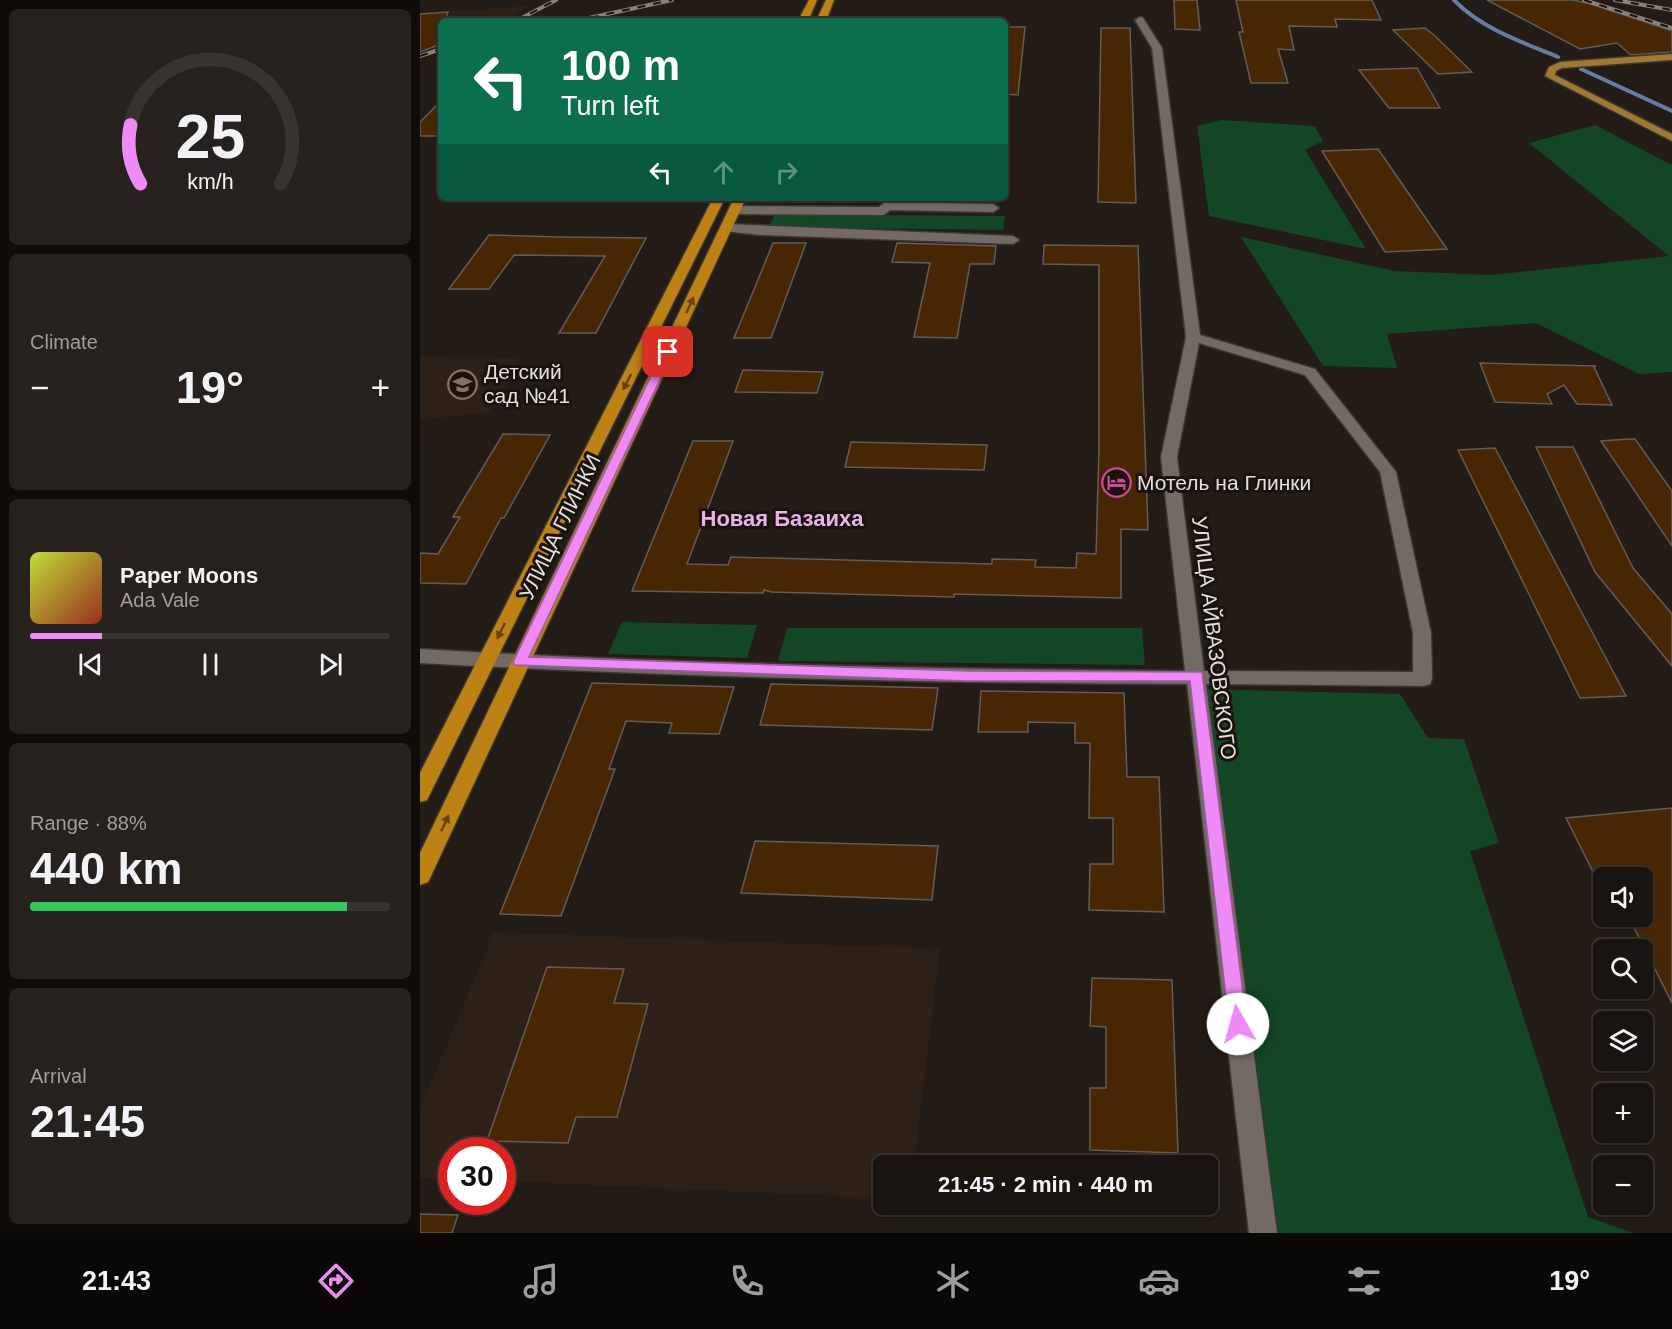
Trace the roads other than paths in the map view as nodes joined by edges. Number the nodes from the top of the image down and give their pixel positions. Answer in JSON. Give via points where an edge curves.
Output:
{"nodes":[{"id":1,"x":813,"y":0,"type":"edge"},
{"id":2,"x":830,"y":0,"type":"edge"},
{"id":3,"x":804,"y":18,"type":"edge"},
{"id":4,"x":822,"y":18,"type":"edge"},
{"id":5,"x":1140,"y":20,"type":"dead end"},
{"id":6,"x":1672,"y":57,"type":"edge"},
{"id":7,"x":1672,"y":138,"type":"edge"},
{"id":8,"x":717,"y":201,"type":"edge"},
{"id":9,"x":738,"y":204,"type":"edge"},
{"id":10,"x":993,"y":208,"type":"dead end"},
{"id":11,"x":727,"y":228,"type":"junction"},
{"id":12,"x":1013,"y":240,"type":"dead end"},
{"id":13,"x":1193,"y":337,"type":"junction"},
{"id":14,"x":591,"y":452,"type":"junction"},
{"id":15,"x":620,"y":453,"type":"junction"},
{"id":16,"x":420,"y":656,"type":"edge"},
{"id":17,"x":487,"y":660,"type":"junction"},
{"id":18,"x":520,"y":662,"type":"junction"},
{"id":19,"x":1197,"y":676,"type":"junction"},
{"id":20,"x":420,"y":794,"type":"edge"},
{"id":21,"x":420,"y":876,"type":"edge"},
{"id":22,"x":1263,"y":1233,"type":"edge"}],
"edges":[{"from":1,"to":3,"type":"highway"},
{"from":2,"to":4,"type":"highway"},
{"from":5,"to":13,"type":"street","name":"УЛИЦА АЙВАЗОВСКОГО","via":[[1157,48]]},
{"from":6,"to":7,"type":"main road","via":[[1560,65],[1552,69],[1550,76]]},
{"from":8,"to":14,"type":"highway","name":"УЛИЦА ГЛИНКИ","one_way":true},
{"from":9,"to":10,"type":"street","via":[[884,211],[885,206]]},
{"from":9,"to":11,"type":"highway","name":"УЛИЦА ГЛИНКИ"},
{"from":11,"to":12,"type":"street"},
{"from":15,"to":11,"type":"highway","name":"УЛИЦА ГЛИНКИ","one_way":true},
{"from":13,"to":19,"type":"street","name":"УЛИЦА АЙВАЗОВСКОГО","via":[[1169,457]]},
{"from":13,"to":19,"type":"street","via":[[1310,372],[1388,472],[1422,633],[1423,679]]},
{"from":14,"to":15,"type":"highway"},
{"from":14,"to":17,"type":"highway","name":"УЛИЦА ГЛИНКИ","one_way":true},
{"from":15,"to":18,"type":"highway","name":"УЛИЦА ГЛИНКИ"},
{"from":16,"to":17,"type":"street"},
{"from":17,"to":18,"type":"street"},
{"from":17,"to":20,"type":"highway","name":"УЛИЦА ГЛИНКИ"},
{"from":18,"to":19,"type":"street","via":[[968,676]]},
{"from":21,"to":18,"type":"highway","name":"УЛИЦА ГЛИНКИ","one_way":true},
{"from":19,"to":22,"type":"street","name":"УЛИЦА АЙВАЗОВСКОГО"}]}
